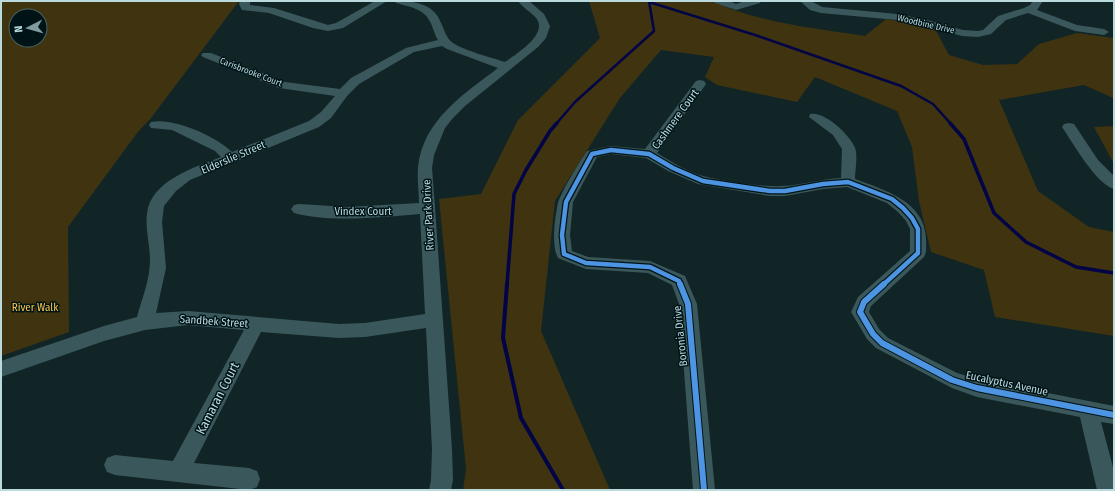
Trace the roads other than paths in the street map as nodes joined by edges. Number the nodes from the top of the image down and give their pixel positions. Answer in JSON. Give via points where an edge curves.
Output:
{"nodes":[{"id":1,"x":245,"y":1,"type":"edge"},
{"id":2,"x":382,"y":1,"type":"edge"},
{"id":3,"x":400,"y":1,"type":"edge"},
{"id":4,"x":523,"y":1,"type":"edge"},
{"id":5,"x":719,"y":1,"type":"edge"},
{"id":6,"x":756,"y":1,"type":"edge"},
{"id":7,"x":805,"y":1,"type":"edge"},
{"id":8,"x":1038,"y":1,"type":"edge"},
{"id":9,"x":1028,"y":10,"type":"junction"},
{"id":10,"x":1104,"y":32,"type":"dead end"},
{"id":11,"x":441,"y":38,"type":"junction"},
{"id":12,"x":207,"y":55,"type":"dead end"},
{"id":13,"x":508,"y":67,"type":"junction"},
{"id":14,"x":700,"y":84,"type":"dead end"},
{"id":15,"x":343,"y":93,"type":"junction"},
{"id":16,"x":815,"y":117,"type":"dead end"},
{"id":17,"x":156,"y":125,"type":"dead end"},
{"id":18,"x":1069,"y":127,"type":"dead end"},
{"id":19,"x":649,"y":154,"type":"junction"},
{"id":20,"x":230,"y":158,"type":"junction"},
{"id":21,"x":848,"y":182,"type":"junction"},
{"id":22,"x":1114,"y":184,"type":"edge"},
{"id":23,"x":566,"y":202,"type":"joint"},
{"id":24,"x":427,"y":208,"type":"junction"},
{"id":25,"x":300,"y":209,"type":"dead end"},
{"id":26,"x":434,"y":320,"type":"junction"},
{"id":27,"x":145,"y":321,"type":"junction"},
{"id":28,"x":256,"y":324,"type":"junction"},
{"id":29,"x":1,"y":369,"type":"edge"},
{"id":30,"x":1088,"y":410,"type":"junction"},
{"id":31,"x":1114,"y":415,"type":"edge"},
{"id":32,"x":115,"y":465,"type":"dead end"},
{"id":33,"x":178,"y":472,"type":"junction"},
{"id":34,"x":249,"y":479,"type":"dead end"},
{"id":35,"x":440,"y":490,"type":"edge"},
{"id":36,"x":704,"y":490,"type":"edge"},
{"id":37,"x":1108,"y":490,"type":"edge"}],
"edges":[{"from":1,"to":2,"type":"street","via":[[246,8],[270,10],[328,28],[339,26]]},
{"from":3,"to":11,"type":"street","via":[[429,13]]},
{"from":4,"to":13,"type":"street","name":"River Park Drive","via":[[544,19],[545,32]]},
{"from":5,"to":6,"type":"street","via":[[736,7]]},
{"from":7,"to":9,"type":"street","name":"Woodbine Drive","via":[[821,10],[882,10],[962,33],[978,34],[987,32],[1002,18]]},
{"from":8,"to":9,"type":"street","name":"Woodbine Drive"},
{"from":9,"to":10,"type":"street","via":[[1075,28]]},
{"from":11,"to":13,"type":"street","via":[[459,51]]},
{"from":11,"to":15,"type":"street","name":"Elderslie Street","via":[[410,50],[355,81]]},
{"from":12,"to":15,"type":"street","name":"Carisbrooke Court","via":[[283,85]]},
{"from":13,"to":24,"type":"street","name":"River Park Drive","via":[[448,115],[433,138],[426,156]]},
{"from":14,"to":19,"type":"street","name":"Cashmere Court"},
{"from":15,"to":20,"type":"street","name":"Elderslie Street","via":[[326,115],[314,124]]},
{"from":16,"to":21,"type":"street","via":[[838,132],[849,149]]},
{"from":17,"to":20,"type":"street","via":[[175,126],[220,148]]},
{"from":18,"to":22,"type":"street","via":[[1093,163]]},
{"from":19,"to":21,"type":"street","name":"Eucalyptus Avenue","via":[[703,181],[719,184],[785,191]]},
{"from":19,"to":23,"type":"street","name":"Eucalyptus Avenue","via":[[612,150],[592,154]]},
{"from":20,"to":27,"type":"street","name":"Elderslie Street","via":[[185,177],[170,188],[156,205],[153,221],[157,273]]},
{"from":21,"to":30,"type":"street","name":"Eucalyptus Avenue","via":[[892,199],[912,218],[918,229],[918,253],[864,302],[860,312],[873,334],[882,343],[952,380],[977,388]]},
{"from":23,"to":36,"type":"street","name":"Boronia Drive","via":[[562,235],[564,254],[586,263],[650,267],[679,281],[688,304]]},
{"from":24,"to":25,"type":"street","name":"Vindex Court","via":[[377,212]]},
{"from":24,"to":26,"type":"street","name":"River Park Drive"},
{"from":26,"to":28,"type":"street","name":"Sandbek Street","via":[[351,331]]},
{"from":26,"to":35,"type":"street","name":"River Park Drive","via":[[442,449]]},
{"from":27,"to":28,"type":"street","name":"Sandbek Street","via":[[188,318]]},
{"from":27,"to":29,"type":"street","name":"Sandbek Street"},
{"from":28,"to":33,"type":"street","name":"Kamaran Court"},
{"from":30,"to":31,"type":"street","name":"Eucalyptus Avenue"},
{"from":30,"to":37,"type":"street"},
{"from":32,"to":33,"type":"street"},
{"from":33,"to":34,"type":"street"}]}
